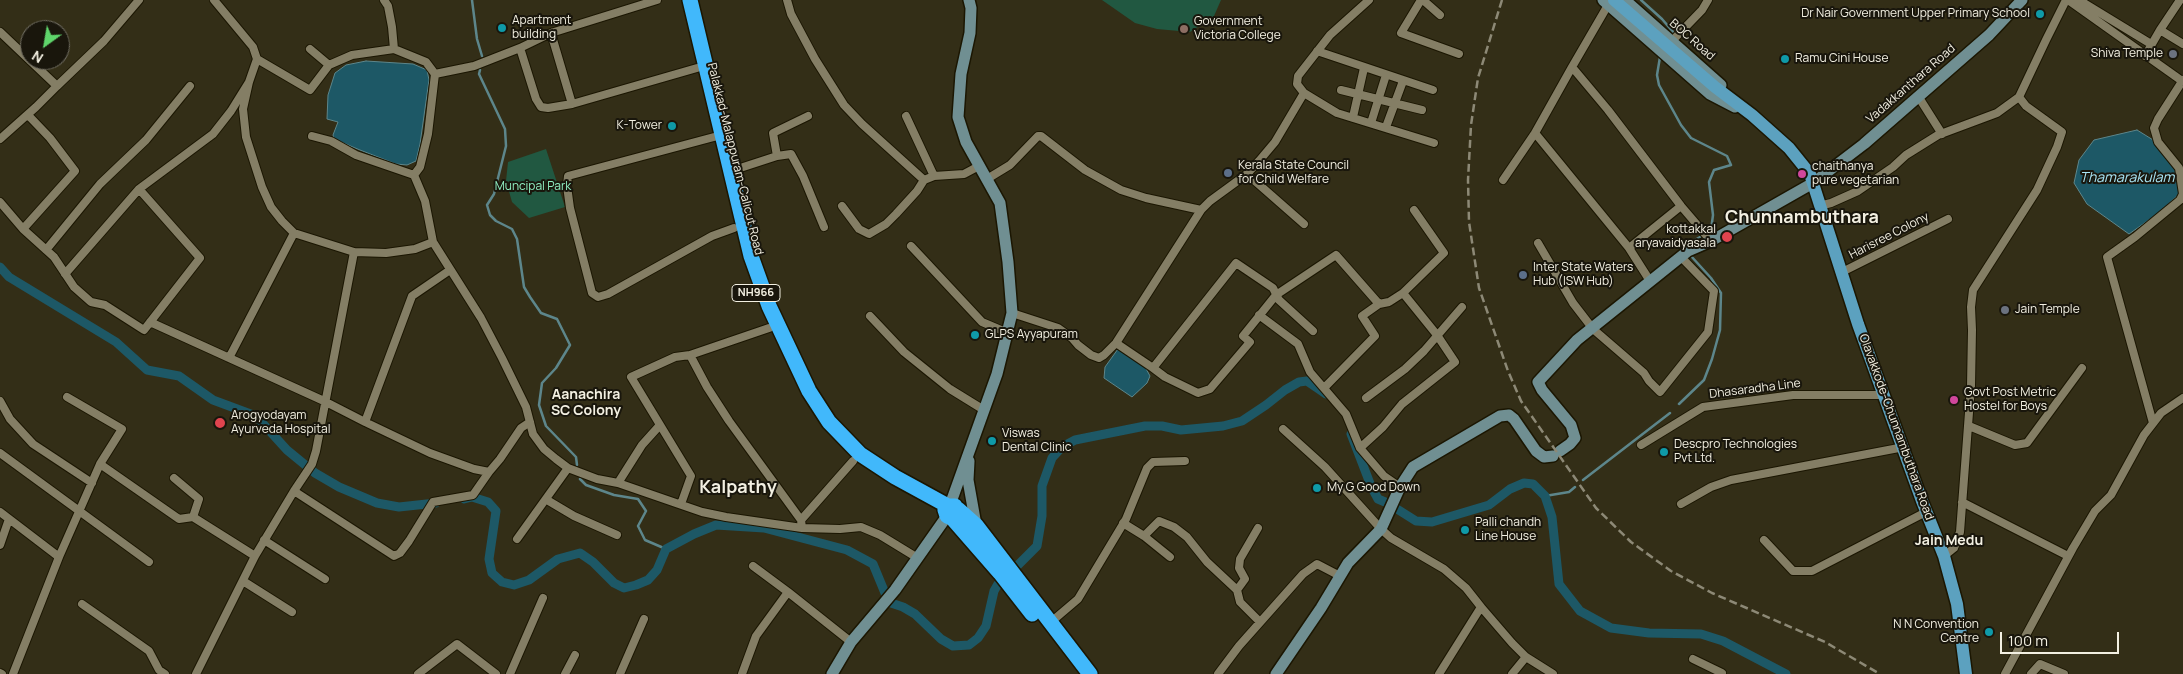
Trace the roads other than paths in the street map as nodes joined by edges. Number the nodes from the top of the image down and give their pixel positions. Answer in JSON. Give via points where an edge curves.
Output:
{"nodes":[{"id":1,"x":139,"y":0,"type":"edge"},
{"id":2,"x":214,"y":0,"type":"edge"},
{"id":3,"x":384,"y":0,"type":"edge"},
{"id":4,"x":657,"y":0,"type":"edge"},
{"id":5,"x":681,"y":0,"type":"edge"},
{"id":6,"x":690,"y":0,"type":"edge"},
{"id":7,"x":787,"y":0,"type":"edge"},
{"id":8,"x":969,"y":0,"type":"edge"},
{"id":9,"x":1369,"y":0,"type":"edge"},
{"id":10,"x":1422,"y":0,"type":"edge"},
{"id":11,"x":1625,"y":0,"type":"edge"},
{"id":12,"x":1708,"y":0,"type":"edge"},
{"id":13,"x":2022,"y":0,"type":"edge"},
{"id":14,"x":2067,"y":0,"type":"edge"},
{"id":15,"x":2079,"y":0,"type":"edge"},
{"id":16,"x":2180,"y":0,"type":"edge"},
{"id":17,"x":1608,"y":2,"type":"edge"},
{"id":18,"x":1440,"y":15,"type":"dead end"},
{"id":19,"x":2160,"y":30,"type":"junction"},
{"id":20,"x":0,"y":32,"type":"edge"},
{"id":21,"x":551,"y":33,"type":"junction"},
{"id":22,"x":1672,"y":41,"type":"junction"},
{"id":23,"x":2151,"y":44,"type":"junction"},
{"id":24,"x":2183,"y":44,"type":"edge"},
{"id":25,"x":310,"y":48,"type":"dead end"},
{"id":26,"x":520,"y":48,"type":"junction"},
{"id":27,"x":394,"y":49,"type":"junction"},
{"id":28,"x":1317,"y":51,"type":"junction"},
{"id":29,"x":1459,"y":54,"type":"dead end"},
{"id":30,"x":2145,"y":56,"type":"junction"},
{"id":31,"x":257,"y":59,"type":"junction"},
{"id":32,"x":329,"y":65,"type":"junction"},
{"id":33,"x":1572,"y":67,"type":"junction"},
{"id":34,"x":697,"y":68,"type":"junction"},
{"id":35,"x":1364,"y":68,"type":"junction"},
{"id":36,"x":435,"y":74,"type":"junction"},
{"id":37,"x":1386,"y":75,"type":"junction"},
{"id":38,"x":1403,"y":80,"type":"junction"},
{"id":39,"x":2183,"y":81,"type":"edge"},
{"id":40,"x":249,"y":82,"type":"junction"},
{"id":41,"x":57,"y":86,"type":"junction"},
{"id":42,"x":190,"y":86,"type":"dead end"},
{"id":43,"x":1341,"y":90,"type":"dead end"},
{"id":44,"x":1433,"y":90,"type":"dead end"},
{"id":45,"x":1304,"y":92,"type":"junction"},
{"id":46,"x":1358,"y":94,"type":"junction"},
{"id":47,"x":1918,"y":96,"type":"junction"},
{"id":48,"x":2019,"y":98,"type":"junction"},
{"id":49,"x":1378,"y":99,"type":"junction"},
{"id":50,"x":1395,"y":103,"type":"junction"},
{"id":51,"x":572,"y":104,"type":"junction"},
{"id":52,"x":1738,"y":105,"type":"junction"},
{"id":53,"x":1422,"y":110,"type":"dead end"},
{"id":54,"x":28,"y":115,"type":"junction"},
{"id":55,"x":808,"y":116,"type":"dead end"},
{"id":56,"x":906,"y":116,"type":"dead end"},
{"id":57,"x":1752,"y":116,"type":"junction"},
{"id":58,"x":1354,"y":117,"type":"junction"},
{"id":59,"x":1371,"y":123,"type":"junction"},
{"id":60,"x":1386,"y":127,"type":"junction"},
{"id":61,"x":1535,"y":133,"type":"junction"},
{"id":62,"x":1942,"y":134,"type":"junction"},
{"id":63,"x":312,"y":136,"type":"dead end"},
{"id":64,"x":714,"y":137,"type":"junction"},
{"id":65,"x":0,"y":138,"type":"edge"},
{"id":66,"x":1434,"y":143,"type":"dead end"},
{"id":67,"x":777,"y":156,"type":"junction"},
{"id":68,"x":979,"y":166,"type":"junction"},
{"id":69,"x":731,"y":171,"type":"junction"},
{"id":70,"x":1247,"y":174,"type":"junction"},
{"id":71,"x":414,"y":175,"type":"junction"},
{"id":72,"x":934,"y":176,"type":"junction"},
{"id":73,"x":987,"y":179,"type":"junction"},
{"id":74,"x":924,"y":180,"type":"junction"},
{"id":75,"x":1503,"y":180,"type":"dead end"},
{"id":76,"x":1813,"y":183,"type":"junction"},
{"id":77,"x":139,"y":189,"type":"junction"},
{"id":78,"x":0,"y":202,"type":"edge"},
{"id":79,"x":842,"y":206,"type":"dead end"},
{"id":80,"x":1681,"y":206,"type":"junction"},
{"id":81,"x":1819,"y":206,"type":"junction"},
{"id":82,"x":1201,"y":210,"type":"junction"},
{"id":83,"x":1414,"y":210,"type":"dead end"},
{"id":84,"x":1948,"y":219,"type":"dead end"},
{"id":85,"x":1304,"y":224,"type":"dead end"},
{"id":86,"x":824,"y":227,"type":"dead end"},
{"id":87,"x":734,"y":228,"type":"junction"},
{"id":88,"x":23,"y":229,"type":"junction"},
{"id":89,"x":294,"y":233,"type":"junction"},
{"id":90,"x":1711,"y":241,"type":"junction"},
{"id":91,"x":433,"y":242,"type":"junction"},
{"id":92,"x":1538,"y":243,"type":"dead end"},
{"id":93,"x":911,"y":246,"type":"dead end"},
{"id":94,"x":1628,"y":248,"type":"junction"},
{"id":95,"x":46,"y":250,"type":"junction"},
{"id":96,"x":354,"y":252,"type":"junction"},
{"id":97,"x":1681,"y":257,"type":"junction"},
{"id":98,"x":450,"y":270,"type":"junction"},
{"id":99,"x":1840,"y":273,"type":"junction"},
{"id":100,"x":65,"y":274,"type":"junction"},
{"id":101,"x":1650,"y":281,"type":"junction"},
{"id":102,"x":1404,"y":293,"type":"junction"},
{"id":103,"x":1276,"y":295,"type":"junction"},
{"id":104,"x":1378,"y":304,"type":"junction"},
{"id":105,"x":1462,"y":307,"type":"dead end"},
{"id":106,"x":1012,"y":313,"type":"junction"},
{"id":107,"x":1260,"y":315,"type":"junction"},
{"id":108,"x":870,"y":316,"type":"dead end"},
{"id":109,"x":150,"y":322,"type":"junction"},
{"id":110,"x":769,"y":328,"type":"junction"},
{"id":111,"x":1593,"y":328,"type":"junction"},
{"id":112,"x":1313,"y":331,"type":"dead end"},
{"id":113,"x":1008,"y":333,"type":"junction"},
{"id":114,"x":1437,"y":334,"type":"junction"},
{"id":115,"x":1116,"y":343,"type":"junction"},
{"id":116,"x":690,"y":355,"type":"junction"},
{"id":117,"x":230,"y":358,"type":"junction"},
{"id":118,"x":1153,"y":368,"type":"junction"},
{"id":119,"x":2082,"y":368,"type":"dead end"},
{"id":120,"x":1325,"y":387,"type":"junction"},
{"id":121,"x":1884,"y":395,"type":"junction"},
{"id":122,"x":67,"y":397,"type":"dead end"},
{"id":123,"x":1366,"y":398,"type":"dead end"},
{"id":124,"x":2183,"y":398,"type":"edge"},
{"id":125,"x":324,"y":400,"type":"junction"},
{"id":126,"x":0,"y":401,"type":"edge"},
{"id":127,"x":984,"y":410,"type":"junction"},
{"id":128,"x":365,"y":422,"type":"junction"},
{"id":129,"x":530,"y":422,"type":"junction"},
{"id":130,"x":2153,"y":423,"type":"junction"},
{"id":131,"x":660,"y":425,"type":"junction"},
{"id":132,"x":1969,"y":426,"type":"junction"},
{"id":133,"x":1283,"y":429,"type":"dead end"},
{"id":134,"x":1641,"y":445,"type":"dead end"},
{"id":135,"x":1904,"y":447,"type":"junction"},
{"id":136,"x":1360,"y":448,"type":"junction"},
{"id":137,"x":969,"y":449,"type":"junction"},
{"id":138,"x":0,"y":452,"type":"edge"},
{"id":139,"x":853,"y":461,"type":"junction"},
{"id":140,"x":1185,"y":461,"type":"dead end"},
{"id":141,"x":100,"y":464,"type":"junction"},
{"id":142,"x":568,"y":468,"type":"junction"},
{"id":143,"x":489,"y":472,"type":"junction"},
{"id":144,"x":174,"y":478,"type":"dead end"},
{"id":145,"x":92,"y":483,"type":"junction"},
{"id":146,"x":618,"y":483,"type":"junction"},
{"id":147,"x":1400,"y":487,"type":"junction"},
{"id":148,"x":294,"y":491,"type":"junction"},
{"id":149,"x":547,"y":500,"type":"junction"},
{"id":150,"x":1962,"y":502,"type":"junction"},
{"id":151,"x":681,"y":504,"type":"junction"},
{"id":152,"x":1681,"y":504,"type":"dead end"},
{"id":153,"x":0,"y":512,"type":"edge"},
{"id":154,"x":79,"y":512,"type":"junction"},
{"id":155,"x":950,"y":512,"type":"junction"},
{"id":156,"x":1926,"y":512,"type":"junction"},
{"id":157,"x":193,"y":517,"type":"junction"},
{"id":158,"x":9,"y":519,"type":"junction"},
{"id":159,"x":1123,"y":523,"type":"junction"},
{"id":160,"x":802,"y":524,"type":"junction"},
{"id":161,"x":976,"y":525,"type":"junction"},
{"id":162,"x":1258,"y":528,"type":"dead end"},
{"id":163,"x":1381,"y":530,"type":"junction"},
{"id":164,"x":617,"y":535,"type":"dead end"},
{"id":165,"x":1144,"y":536,"type":"junction"},
{"id":166,"x":517,"y":539,"type":"dead end"},
{"id":167,"x":264,"y":540,"type":"junction"},
{"id":168,"x":1764,"y":540,"type":"dead end"},
{"id":169,"x":0,"y":545,"type":"edge"},
{"id":170,"x":255,"y":556,"type":"junction"},
{"id":171,"x":1944,"y":556,"type":"junction"},
{"id":172,"x":2068,"y":556,"type":"junction"},
{"id":173,"x":59,"y":557,"type":"junction"},
{"id":174,"x":916,"y":557,"type":"junction"},
{"id":175,"x":1170,"y":557,"type":"dead end"},
{"id":176,"x":149,"y":562,"type":"dead end"},
{"id":177,"x":753,"y":566,"type":"dead end"},
{"id":178,"x":1340,"y":576,"type":"junction"},
{"id":179,"x":325,"y":580,"type":"dead end"},
{"id":180,"x":243,"y":581,"type":"junction"},
{"id":181,"x":1237,"y":590,"type":"junction"},
{"id":182,"x":788,"y":592,"type":"junction"},
{"id":183,"x":543,"y":598,"type":"dead end"},
{"id":184,"x":82,"y":604,"type":"dead end"},
{"id":185,"x":1481,"y":606,"type":"junction"},
{"id":186,"x":292,"y":612,"type":"dead end"},
{"id":187,"x":644,"y":619,"type":"dead end"},
{"id":188,"x":1051,"y":622,"type":"junction"},
{"id":189,"x":1260,"y":622,"type":"junction"},
{"id":190,"x":851,"y":642,"type":"junction"},
{"id":191,"x":575,"y":656,"type":"dead end"},
{"id":192,"x":1526,"y":656,"type":"junction"},
{"id":193,"x":1693,"y":659,"type":"dead end"},
{"id":194,"x":2007,"y":672,"type":"edge"},
{"id":195,"x":13,"y":674,"type":"edge"},
{"id":196,"x":165,"y":674,"type":"edge"},
{"id":197,"x":196,"y":674,"type":"edge"},
{"id":198,"x":418,"y":674,"type":"edge"},
{"id":199,"x":496,"y":674,"type":"edge"},
{"id":200,"x":510,"y":674,"type":"edge"},
{"id":201,"x":565,"y":674,"type":"edge"},
{"id":202,"x":620,"y":674,"type":"edge"},
{"id":203,"x":742,"y":674,"type":"edge"},
{"id":204,"x":832,"y":674,"type":"edge"},
{"id":205,"x":1079,"y":674,"type":"edge"},
{"id":206,"x":1090,"y":674,"type":"edge"},
{"id":207,"x":1218,"y":674,"type":"edge"},
{"id":208,"x":1276,"y":674,"type":"edge"},
{"id":209,"x":1439,"y":674,"type":"edge"},
{"id":210,"x":1512,"y":674,"type":"edge"},
{"id":211,"x":1552,"y":674,"type":"edge"},
{"id":212,"x":1722,"y":674,"type":"edge"},
{"id":213,"x":1966,"y":674,"type":"edge"},
{"id":214,"x":2017,"y":674,"type":"edge"},
{"id":215,"x":2031,"y":674,"type":"edge"},
{"id":216,"x":2064,"y":674,"type":"edge"}],
"edges":[{"from":1,"to":41,"type":"street","via":[[104,41]]},
{"from":2,"to":31,"type":"street","via":[[253,47]]},
{"from":3,"to":27,"type":"street","via":[[388,6]]},
{"from":4,"to":21,"type":"street"},
{"from":5,"to":34,"type":"highway","name":"Palakkad-Malappuram-Calicut Road","number":"NH966"},
{"from":6,"to":69,"type":"highway","name":"Palakkad-Malappuram-Calicut Road","number":"NH966"},
{"from":7,"to":74,"type":"street","via":[[815,59],[844,105]]},
{"from":8,"to":68,"type":"street","via":[[970,33],[960,74],[958,117]]},
{"from":9,"to":28,"type":"street"},
{"from":10,"to":18,"type":"street"},
{"from":10,"to":29,"type":"street","via":[[1401,33]]},
{"from":11,"to":22,"type":"street","name":"BOC Road"},
{"from":12,"to":22,"type":"street"},
{"from":13,"to":47,"type":"street","name":"Vadakkanthara Road","via":[[1989,35]]},
{"from":14,"to":30,"type":"street"},
{"from":14,"to":48,"type":"street"},
{"from":15,"to":23,"type":"street"},
{"from":16,"to":19,"type":"street"},
{"from":17,"to":33,"type":"street"},
{"from":17,"to":52,"type":"main road","name":"Olavakkode-Chunnambuthara Road"},
{"from":17,"to":57,"type":"street","via":[[1710,94]]},
{"from":19,"to":23,"type":"street"},
{"from":19,"to":24,"type":"street"},
{"from":20,"to":41,"type":"street"},
{"from":21,"to":26,"type":"street"},
{"from":21,"to":51,"type":"street"},
{"from":22,"to":52,"type":"street","name":"BOC Road","via":[[1722,86]]},
{"from":23,"to":30,"type":"street"},
{"from":25,"to":32,"type":"street"},
{"from":26,"to":36,"type":"street","via":[[474,66]]},
{"from":26,"to":51,"type":"street","via":[[541,106]]},
{"from":27,"to":32,"type":"street","via":[[352,55]]},
{"from":27,"to":36,"type":"street","via":[[426,62]]},
{"from":28,"to":35,"type":"street"},
{"from":28,"to":45,"type":"street","via":[[1298,76],[1297,84]]},
{"from":30,"to":39,"type":"street"},
{"from":31,"to":32,"type":"street","via":[[310,90]]},
{"from":31,"to":40,"type":"street"},
{"from":33,"to":61,"type":"street"},
{"from":33,"to":80,"type":"street"},
{"from":34,"to":51,"type":"street"},
{"from":34,"to":64,"type":"highway","name":"Palakkad-Malappuram-Calicut Road","number":"NH966"},
{"from":35,"to":37,"type":"street"},
{"from":35,"to":46,"type":"street"},
{"from":36,"to":71,"type":"street","via":[[428,134],[420,167]]},
{"from":37,"to":38,"type":"street"},
{"from":37,"to":49,"type":"street"},
{"from":38,"to":44,"type":"street"},
{"from":38,"to":50,"type":"street"},
{"from":39,"to":130,"type":"street","via":[[2154,128],[2158,142],[2180,168],[2183,194],[2136,237],[2107,257]]},
{"from":40,"to":77,"type":"street","via":[[213,134]]},
{"from":40,"to":89,"type":"street","via":[[243,109],[246,137],[256,172],[271,206]]},
{"from":41,"to":54,"type":"street"},
{"from":42,"to":95,"type":"street","via":[[146,140],[100,184]]},
{"from":43,"to":46,"type":"street"},
{"from":45,"to":58,"type":"street","via":[[1337,112]]},
{"from":45,"to":70,"type":"street","via":[[1275,142]]},
{"from":46,"to":49,"type":"street"},
{"from":46,"to":58,"type":"street"},
{"from":47,"to":62,"type":"street"},
{"from":47,"to":76,"type":"street","name":"Vadakkanthara Road","via":[[1864,144]]},
{"from":48,"to":62,"type":"street","via":[[1997,113]]},
{"from":48,"to":132,"type":"street","via":[[2062,132],[2037,190],[1973,290]]},
{"from":49,"to":50,"type":"street"},
{"from":49,"to":59,"type":"street"},
{"from":50,"to":53,"type":"street"},
{"from":50,"to":60,"type":"street"},
{"from":52,"to":57,"type":"main road","name":"Olavakkode-Chunnambuthara Road"},
{"from":54,"to":65,"type":"street"},
{"from":54,"to":88,"type":"street","via":[[76,171]]},
{"from":55,"to":67,"type":"street","via":[[773,133]]},
{"from":56,"to":72,"type":"street"},
{"from":57,"to":76,"type":"main road","name":"Olavakkode-Chunnambuthara Road","via":[[1804,164]]},
{"from":58,"to":59,"type":"street"},
{"from":59,"to":60,"type":"street"},
{"from":60,"to":66,"type":"street"},
{"from":61,"to":75,"type":"street"},
{"from":61,"to":94,"type":"street"},
{"from":62,"to":81,"type":"street","via":[[1906,155],[1858,192]]},
{"from":63,"to":71,"type":"street"},
{"from":64,"to":87,"type":"highway","name":"Palakkad-Malappuram-Calicut Road","number":"NH966"},
{"from":64,"to":87,"type":"street","via":[[568,176],[570,208],[592,293],[598,297],[608,294],[712,236]]},
{"from":67,"to":69,"type":"street"},
{"from":67,"to":86,"type":"street","via":[[791,154]]},
{"from":68,"to":72,"type":"street","via":[[964,174]]},
{"from":68,"to":73,"type":"street"},
{"from":69,"to":155,"type":"highway","name":"Palakkad-Malappuram-Calicut Road","number":"NH966","via":[[751,256],[769,306],[809,391],[829,422],[860,454]]},
{"from":70,"to":82,"type":"street"},
{"from":70,"to":85,"type":"street"},
{"from":71,"to":91,"type":"street","via":[[425,201]]},
{"from":72,"to":74,"type":"street"},
{"from":73,"to":82,"type":"street","via":[[1010,165],[1041,136],[1085,170],[1121,190]]},
{"from":73,"to":106,"type":"street","via":[[1000,203]]},
{"from":74,"to":79,"type":"street","via":[[917,192],[886,224],[869,234],[859,230]]},
{"from":76,"to":81,"type":"main road","name":"Olavakkode-Chunnambuthara Road"},
{"from":76,"to":90,"type":"street","name":"Vadakkanthara Road"},
{"from":77,"to":100,"type":"street"},
{"from":77,"to":109,"type":"street","via":[[200,258]]},
{"from":78,"to":88,"type":"street"},
{"from":80,"to":90,"type":"street"},
{"from":80,"to":94,"type":"street"},
{"from":81,"to":99,"type":"main road","name":"Olavakkode-Chunnambuthara Road"},
{"from":82,"to":115,"type":"street"},
{"from":83,"to":102,"type":"street","via":[[1444,253]]},
{"from":84,"to":99,"type":"street","name":"Harisree Colony"},
{"from":87,"to":110,"type":"highway","name":"Palakkad-Malappuram-Calicut Road","number":"NH966"},
{"from":88,"to":95,"type":"street"},
{"from":89,"to":96,"type":"street"},
{"from":89,"to":117,"type":"street"},
{"from":90,"to":97,"type":"street","name":"Vadakkanthara Road"},
{"from":91,"to":96,"type":"street","via":[[410,250]]},
{"from":91,"to":98,"type":"street"},
{"from":92,"to":111,"type":"street","via":[[1573,303]]},
{"from":93,"to":113,"type":"street","via":[[982,322]]},
{"from":94,"to":101,"type":"street"},
{"from":95,"to":100,"type":"street"},
{"from":96,"to":125,"type":"street"},
{"from":97,"to":101,"type":"street","name":"Vadakkanthara Road"},
{"from":97,"to":111,"type":"street","via":[[1714,291],[1708,332],[1660,392]]},
{"from":98,"to":128,"type":"street","via":[[412,296]]},
{"from":98,"to":129,"type":"street","via":[[481,318],[526,407]]},
{"from":99,"to":121,"type":"main road","name":"Olavakkode-Chunnambuthara Road"},
{"from":100,"to":109,"type":"street","via":[[91,302],[105,305],[144,330]]},
{"from":101,"to":111,"type":"street","name":"Vadakkanthara Road"},
{"from":102,"to":104,"type":"street"},
{"from":102,"to":114,"type":"street"},
{"from":103,"to":104,"type":"street","via":[[1336,255]]},
{"from":103,"to":107,"type":"street"},
{"from":103,"to":112,"type":"street"},
{"from":103,"to":118,"type":"street","via":[[1273,288],[1236,263]]},
{"from":104,"to":120,"type":"street","via":[[1362,316],[1375,336]]},
{"from":105,"to":114,"type":"street"},
{"from":106,"to":113,"type":"street"},
{"from":106,"to":115,"type":"street","via":[[1058,328],[1091,356],[1099,358]]},
{"from":107,"to":118,"type":"street","via":[[1243,336],[1250,342],[1204,393],[1189,389]]},
{"from":107,"to":120,"type":"street","via":[[1298,344],[1310,372]]},
{"from":108,"to":127,"type":"street","via":[[904,352],[950,389]]},
{"from":109,"to":117,"type":"street"},
{"from":110,"to":116,"type":"street"},
{"from":110,"to":139,"type":"highway","name":"Palakkad-Malappuram-Calicut Road","number":"NH966","via":[[789,371],[818,420]]},
{"from":111,"to":147,"type":"street","name":"Vadakkanthara Road","via":[[1577,340],[1538,382],[1571,426],[1574,438],[1570,444],[1556,454],[1544,457],[1509,415],[1500,416],[1413,467]]},
{"from":113,"to":127,"type":"street"},
{"from":114,"to":123,"type":"street","via":[[1405,369]]},
{"from":114,"to":136,"type":"street","via":[[1455,362],[1402,404]]},
{"from":115,"to":118,"type":"street"},
{"from":116,"to":131,"type":"street","via":[[675,357],[632,377]]},
{"from":116,"to":160,"type":"street","via":[[729,421]]},
{"from":117,"to":125,"type":"street"},
{"from":119,"to":132,"type":"street","via":[[2027,443],[2015,444]]},
{"from":120,"to":136,"type":"street","via":[[1346,414]]},
{"from":121,"to":134,"type":"street","name":"Dhasaradha Line","via":[[1792,395],[1703,407]]},
{"from":121,"to":135,"type":"main road","name":"Olavakkode-Chunnambuthara Road"},
{"from":122,"to":141,"type":"street","via":[[122,429]]},
{"from":124,"to":130,"type":"street","via":[[2161,413]]},
{"from":125,"to":128,"type":"street"},
{"from":125,"to":148,"type":"street","via":[[312,464]]},
{"from":126,"to":145,"type":"street","via":[[33,444]]},
{"from":127,"to":137,"type":"street"},
{"from":128,"to":143,"type":"street","via":[[430,453]]},
{"from":129,"to":142,"type":"street","via":[[532,434],[544,449]]},
{"from":129,"to":143,"type":"street","via":[[520,428]]},
{"from":130,"to":172,"type":"street","via":[[2111,495],[2095,511]]},
{"from":131,"to":146,"type":"street","via":[[642,445]]},
{"from":131,"to":151,"type":"street","via":[[691,476]]},
{"from":132,"to":150,"type":"street"},
{"from":133,"to":163,"type":"street","via":[[1325,467]]},
{"from":135,"to":152,"type":"street","via":[[1731,480]]},
{"from":135,"to":156,"type":"main road","name":"Olavakkode-Chunnambuthara Road"},
{"from":136,"to":147,"type":"street","via":[[1384,476]]},
{"from":137,"to":155,"type":"street"},
{"from":137,"to":161,"type":"street","via":[[968,480]]},
{"from":138,"to":154,"type":"street"},
{"from":139,"to":155,"type":"highway","name":"Palakkad-Malappuram-Calicut Road","number":"NH966","via":[[889,486]]},
{"from":139,"to":160,"type":"street"},
{"from":140,"to":159,"type":"street","via":[[1153,462],[1147,468]]},
{"from":141,"to":145,"type":"street"},
{"from":141,"to":157,"type":"street","via":[[179,519]]},
{"from":142,"to":146,"type":"street"},
{"from":142,"to":149,"type":"street"},
{"from":143,"to":148,"type":"street","via":[[473,495],[431,506],[409,541],[394,556]]},
{"from":144,"to":157,"type":"street","via":[[199,499]]},
{"from":145,"to":154,"type":"street"},
{"from":146,"to":151,"type":"street"},
{"from":147,"to":163,"type":"street"},
{"from":148,"to":167,"type":"street"},
{"from":149,"to":164,"type":"street"},
{"from":149,"to":166,"type":"street"},
{"from":150,"to":171,"type":"street","via":[[1960,532],[1954,548]]},
{"from":150,"to":172,"type":"street"},
{"from":151,"to":160,"type":"street","via":[[726,517]]},
{"from":153,"to":158,"type":"street"},
{"from":154,"to":173,"type":"street"},
{"from":154,"to":176,"type":"street"},
{"from":155,"to":161,"type":"highway","name":"Palakkad-Malappuram-Calicut Road","number":"NH966"},
{"from":155,"to":174,"type":"street"},
{"from":155,"to":205,"type":"highway","name":"Palakkad-Malappuram-Calicut Road","number":"NH966"},
{"from":156,"to":168,"type":"street","via":[[1812,571],[1793,571]]},
{"from":156,"to":171,"type":"main road","name":"Olavakkode-Chunnambuthara Road"},
{"from":157,"to":170,"type":"street"},
{"from":158,"to":169,"type":"street"},
{"from":158,"to":173,"type":"street"},
{"from":159,"to":165,"type":"street"},
{"from":159,"to":188,"type":"street","via":[[1078,599]]},
{"from":160,"to":174,"type":"street","via":[[840,529],[861,527]]},
{"from":161,"to":188,"type":"highway","name":"Palakkad-Malappuram-Calicut Road","number":"NH966"},
{"from":162,"to":181,"type":"street","via":[[1240,559],[1238,568],[1245,579]]},
{"from":163,"to":178,"type":"street","via":[[1348,563]]},
{"from":163,"to":185,"type":"street","via":[[1444,569]]},
{"from":165,"to":175,"type":"street"},
{"from":165,"to":181,"type":"street","via":[[1160,521],[1174,526]]},
{"from":167,"to":170,"type":"street"},
{"from":167,"to":179,"type":"street"},
{"from":170,"to":180,"type":"street"},
{"from":171,"to":213,"type":"main road","name":"Olavakkode-Chunnambuthara Road","via":[[1957,604]]},
{"from":172,"to":194,"type":"street"},
{"from":173,"to":195,"type":"street"},
{"from":174,"to":190,"type":"street","via":[[894,590]]},
{"from":177,"to":182,"type":"street"},
{"from":178,"to":189,"type":"street","via":[[1317,564],[1303,574]]},
{"from":178,"to":208,"type":"street"},
{"from":180,"to":186,"type":"street"},
{"from":180,"to":197,"type":"street"},
{"from":181,"to":189,"type":"street","via":[[1240,602]]},
{"from":182,"to":190,"type":"street"},
{"from":182,"to":203,"type":"street","via":[[756,636]]},
{"from":183,"to":200,"type":"street"},
{"from":184,"to":196,"type":"street","via":[[148,651]]},
{"from":185,"to":192,"type":"street"},
{"from":185,"to":209,"type":"street"},
{"from":187,"to":202,"type":"street"},
{"from":188,"to":206,"type":"highway","name":"Palakkad-Malappuram-Calicut Road","number":"NH966"},
{"from":189,"to":207,"type":"street"},
{"from":190,"to":204,"type":"street"},
{"from":191,"to":201,"type":"street"},
{"from":192,"to":210,"type":"street"},
{"from":192,"to":211,"type":"street"},
{"from":193,"to":212,"type":"street"},
{"from":194,"to":214,"type":"street"},
{"from":198,"to":199,"type":"street","via":[[457,644]]},
{"from":215,"to":216,"type":"street","via":[[2040,664]]}]}
